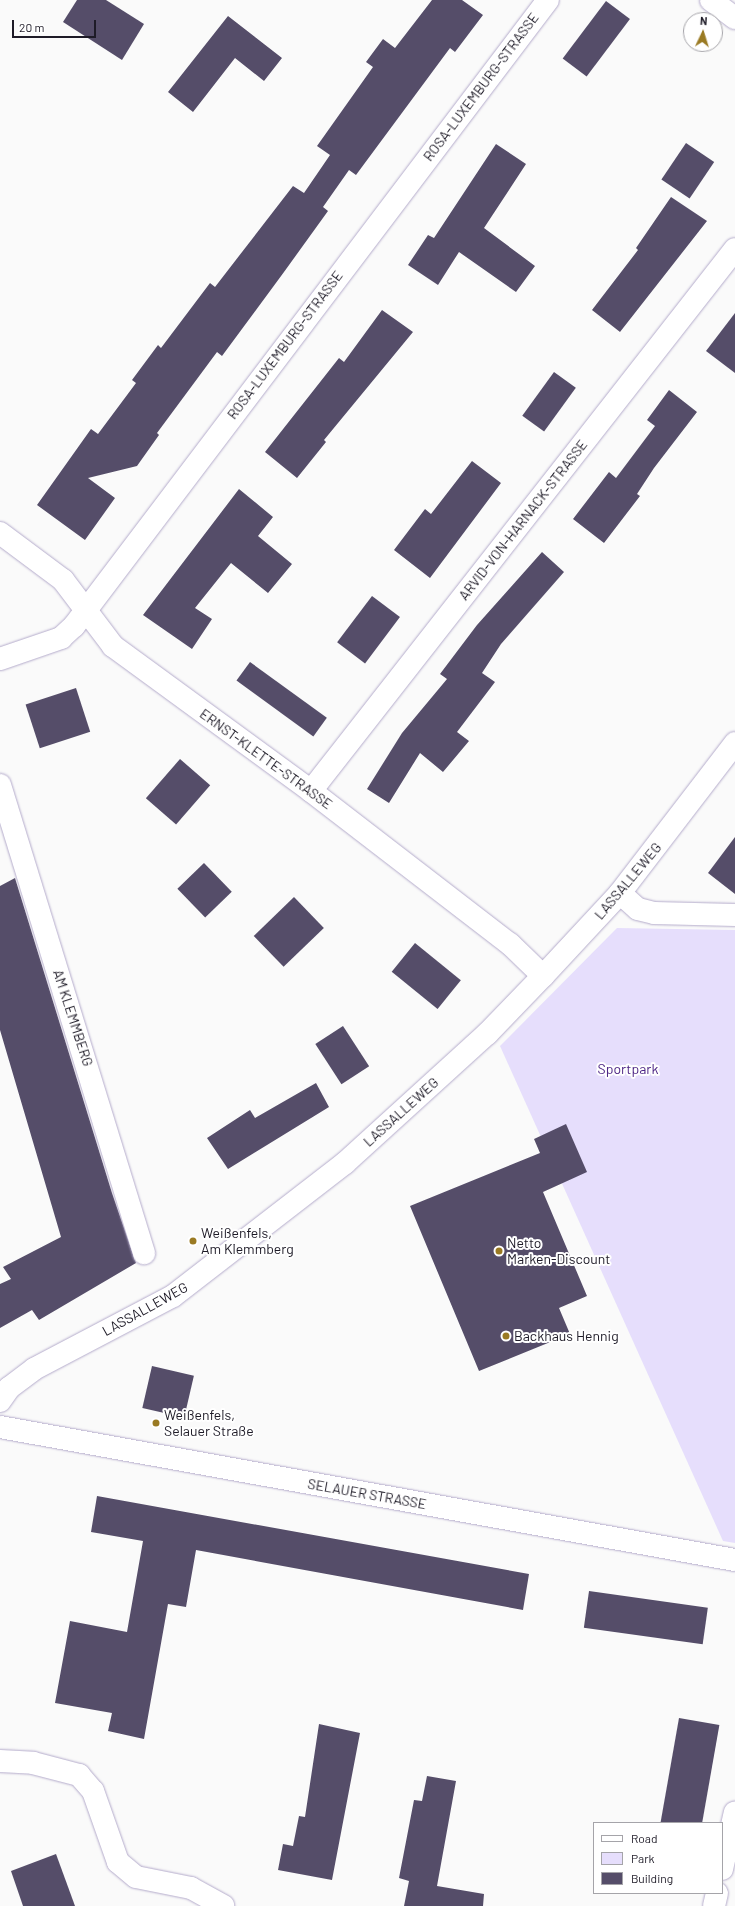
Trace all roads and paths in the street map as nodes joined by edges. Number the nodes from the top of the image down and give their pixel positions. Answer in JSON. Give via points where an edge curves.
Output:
{"nodes":[{"id":1,"x":548,"y":0,"type":"edge"},
{"id":2,"x":711,"y":0,"type":"edge"},
{"id":3,"x":735,"y":18,"type":"edge"},
{"id":4,"x":735,"y":249,"type":"edge"},
{"id":5,"x":0,"y":533,"type":"edge"},
{"id":6,"x":85,"y":611,"type":"junction"},
{"id":7,"x":0,"y":659,"type":"edge"},
{"id":8,"x":735,"y":743,"type":"edge"},
{"id":9,"x":0,"y":785,"type":"edge"},
{"id":10,"x":311,"y":791,"type":"junction"},
{"id":11,"x":620,"y":894,"type":"junction"},
{"id":12,"x":735,"y":915,"type":"edge"},
{"id":13,"x":544,"y":976,"type":"junction"},
{"id":14,"x":144,"y":1253,"type":"dead end"},
{"id":15,"x":0,"y":1401,"type":"edge"},
{"id":16,"x":0,"y":1427,"type":"edge"},
{"id":17,"x":735,"y":1560,"type":"edge"},
{"id":18,"x":0,"y":1761,"type":"edge"},
{"id":19,"x":735,"y":1812,"type":"edge"},
{"id":20,"x":723,"y":1865,"type":"edge"},
{"id":21,"x":716,"y":1894,"type":"edge"},
{"id":22,"x":223,"y":1906,"type":"edge"},
{"id":23,"x":714,"y":1906,"type":"edge"}],
"edges":[{"from":1,"to":6,"type":"street","name":"ROSA-LUXEMBURG-STRASSE"},
{"from":2,"to":3,"type":"street"},
{"from":4,"to":10,"type":"street","name":"ARVID-VON-HARNACK-STRASSE"},
{"from":5,"to":6,"type":"street","name":"ERNST-KLETTE-STRASSE","via":[[63,580]]},
{"from":6,"to":7,"type":"street","name":"ROSA-LUXEMBURG-STRASSE","via":[[61,638]]},
{"from":6,"to":10,"type":"street","name":"ERNST-KLETTE-STRASSE","via":[[113,646]]},
{"from":8,"to":11,"type":"street","name":"LASSALLEWEG"},
{"from":9,"to":14,"type":"street","name":"AM KLEMMBERG"},
{"from":10,"to":13,"type":"street","name":"ERNST-KLETTE-STRASSE","via":[[510,944]]},
{"from":11,"to":12,"type":"street","via":[[638,909],[654,913]]},
{"from":11,"to":13,"type":"street","name":"LASSALLEWEG"},
{"from":13,"to":15,"type":"street","name":"LASSALLEWEG","via":[[487,1034],[345,1162],[186,1287],[34,1369],[9,1388]]},
{"from":16,"to":17,"type":"street","name":"SELAUER STRASSE"},
{"from":18,"to":22,"type":"street","via":[[33,1763],[79,1775],[93,1791],[118,1862],[136,1877],[191,1888]]},
{"from":19,"to":20,"type":"street"},
{"from":21,"to":23,"type":"street"}]}
